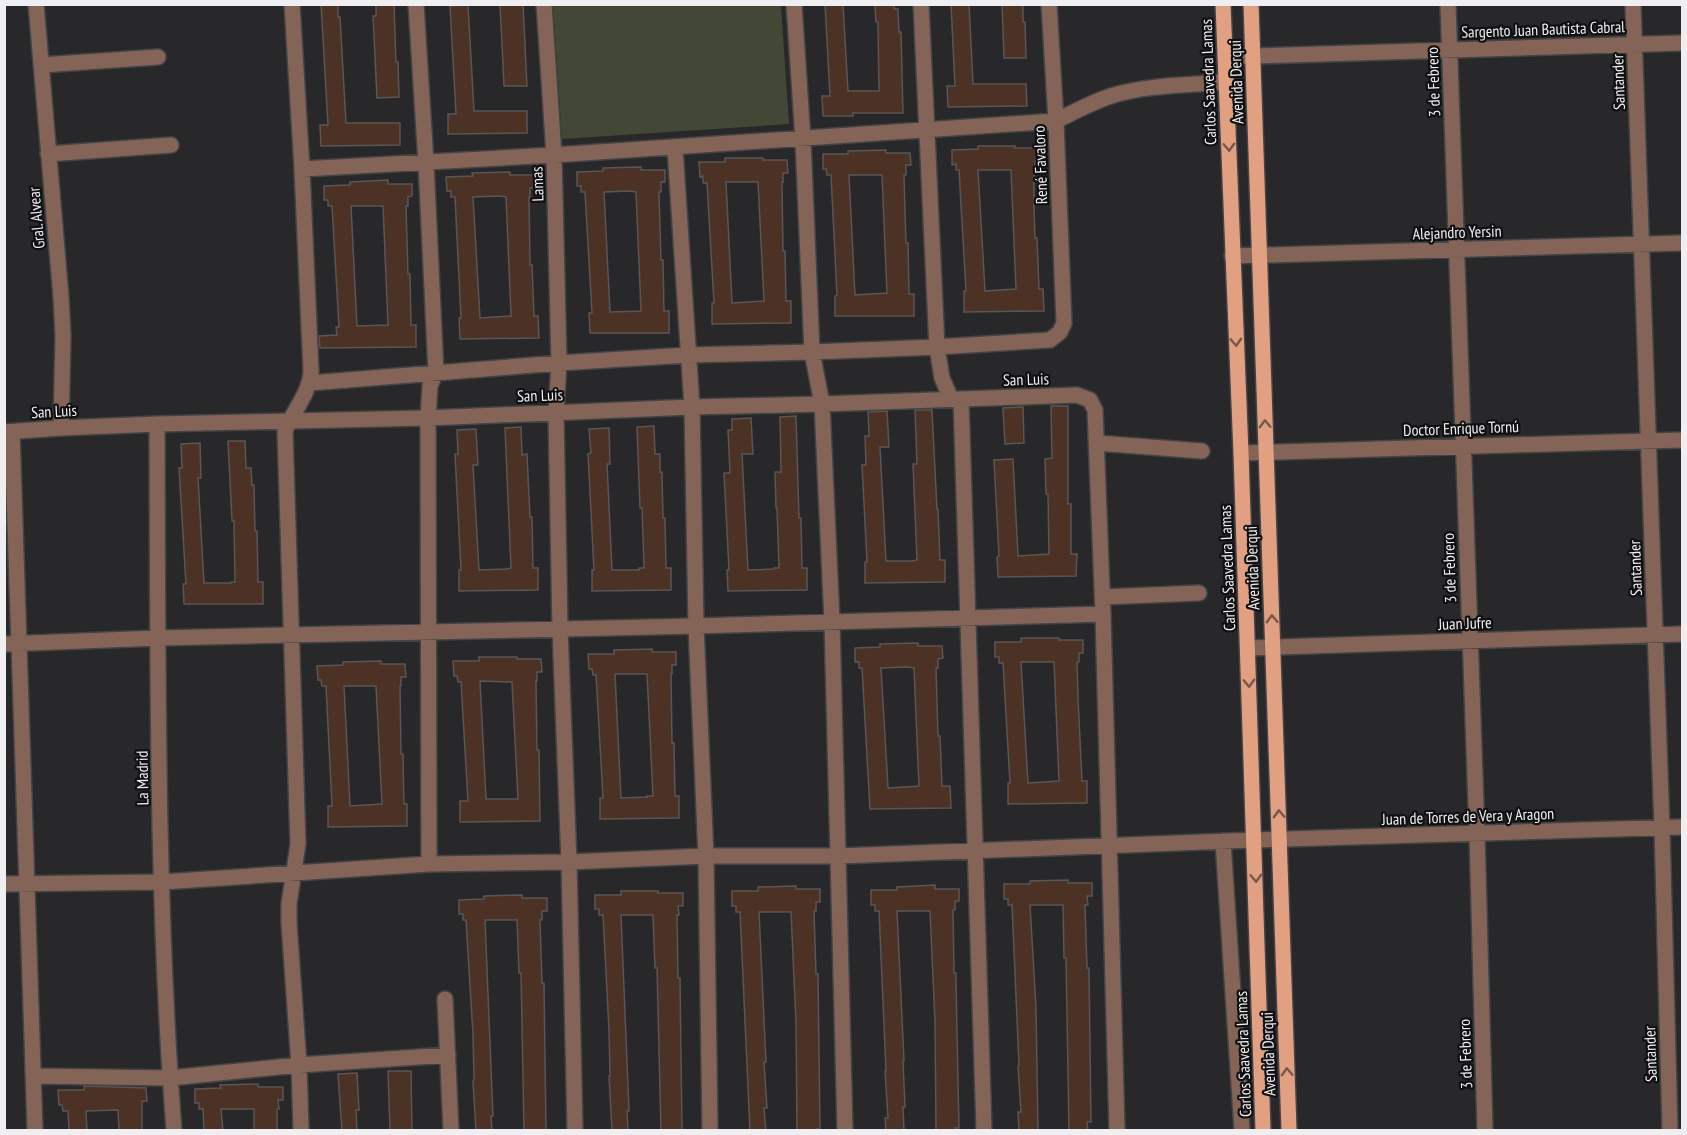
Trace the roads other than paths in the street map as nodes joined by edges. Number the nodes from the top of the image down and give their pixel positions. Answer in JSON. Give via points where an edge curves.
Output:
{"nodes":[{"id":1,"x":36,"y":4,"type":"edge"},
{"id":2,"x":292,"y":4,"type":"edge"},
{"id":3,"x":416,"y":4,"type":"edge"},
{"id":4,"x":544,"y":4,"type":"edge"},
{"id":5,"x":794,"y":4,"type":"edge"},
{"id":6,"x":921,"y":4,"type":"edge"},
{"id":7,"x":1049,"y":4,"type":"edge"},
{"id":8,"x":1223,"y":4,"type":"edge"},
{"id":9,"x":1251,"y":4,"type":"edge"},
{"id":10,"x":1448,"y":4,"type":"edge"},
{"id":11,"x":1633,"y":4,"type":"edge"},
{"id":12,"x":1683,"y":43,"type":"edge"},
{"id":13,"x":1635,"y":45,"type":"junction"},
{"id":14,"x":1449,"y":50,"type":"junction"},
{"id":15,"x":1253,"y":56,"type":"junction"},
{"id":16,"x":159,"y":57,"type":"dead end"},
{"id":17,"x":1226,"y":57,"type":"junction"},
{"id":18,"x":41,"y":65,"type":"junction"},
{"id":19,"x":1226,"y":82,"type":"junction"},
{"id":20,"x":1056,"y":121,"type":"junction"},
{"id":21,"x":927,"y":131,"type":"junction"},
{"id":22,"x":803,"y":140,"type":"junction"},
{"id":23,"x":171,"y":145,"type":"dead end"},
{"id":24,"x":675,"y":148,"type":"junction"},
{"id":25,"x":48,"y":154,"type":"junction"},
{"id":26,"x":554,"y":155,"type":"junction"},
{"id":27,"x":426,"y":163,"type":"junction"},
{"id":28,"x":302,"y":169,"type":"junction"},
{"id":29,"x":1683,"y":243,"type":"edge"},
{"id":30,"x":1641,"y":244,"type":"junction"},
{"id":31,"x":1456,"y":250,"type":"junction"},
{"id":32,"x":1232,"y":256,"type":"junction"},
{"id":33,"x":1260,"y":256,"type":"junction"},
{"id":34,"x":937,"y":347,"type":"junction"},
{"id":35,"x":812,"y":352,"type":"junction"},
{"id":36,"x":688,"y":355,"type":"junction"},
{"id":37,"x":559,"y":363,"type":"junction"},
{"id":38,"x":436,"y":372,"type":"junction"},
{"id":39,"x":310,"y":382,"type":"junction"},
{"id":40,"x":956,"y":399,"type":"junction"},
{"id":41,"x":822,"y":404,"type":"junction"},
{"id":42,"x":692,"y":407,"type":"junction"},
{"id":43,"x":556,"y":413,"type":"junction"},
{"id":44,"x":428,"y":418,"type":"junction"},
{"id":45,"x":289,"y":421,"type":"junction"},
{"id":46,"x":157,"y":424,"type":"junction"},
{"id":47,"x":61,"y":428,"type":"junction"},
{"id":48,"x":8,"y":432,"type":"edge"},
{"id":49,"x":1683,"y":440,"type":"edge"},
{"id":50,"x":1648,"y":441,"type":"junction"},
{"id":51,"x":1097,"y":443,"type":"junction"},
{"id":52,"x":1463,"y":446,"type":"junction"},
{"id":53,"x":1202,"y":451,"type":"dead end"},
{"id":54,"x":1266,"y":452,"type":"junction"},
{"id":55,"x":1242,"y":453,"type":"junction"},
{"id":56,"x":1199,"y":593,"type":"dead end"},
{"id":57,"x":1103,"y":597,"type":"junction"},
{"id":58,"x":1103,"y":614,"type":"junction"},
{"id":59,"x":968,"y":618,"type":"junction"},
{"id":60,"x":832,"y":621,"type":"junction"},
{"id":61,"x":696,"y":626,"type":"junction"},
{"id":62,"x":560,"y":628,"type":"junction"},
{"id":63,"x":428,"y":632,"type":"junction"},
{"id":64,"x":1683,"y":634,"type":"edge"},
{"id":65,"x":1655,"y":635,"type":"junction"},
{"id":66,"x":291,"y":636,"type":"junction"},
{"id":67,"x":158,"y":638,"type":"junction"},
{"id":68,"x":1470,"y":641,"type":"junction"},
{"id":69,"x":12,"y":644,"type":"edge"},
{"id":70,"x":1273,"y":647,"type":"junction"},
{"id":71,"x":1248,"y":648,"type":"junction"},
{"id":72,"x":1683,"y":827,"type":"edge"},
{"id":73,"x":1662,"y":828,"type":"junction"},
{"id":74,"x":1476,"y":834,"type":"junction"},
{"id":75,"x":1254,"y":840,"type":"junction"},
{"id":76,"x":1279,"y":840,"type":"junction"},
{"id":77,"x":1223,"y":841,"type":"junction"},
{"id":78,"x":1108,"y":845,"type":"junction"},
{"id":79,"x":974,"y":852,"type":"junction"},
{"id":80,"x":706,"y":856,"type":"junction"},
{"id":81,"x":839,"y":856,"type":"junction"},
{"id":82,"x":569,"y":862,"type":"junction"},
{"id":83,"x":429,"y":864,"type":"junction"},
{"id":84,"x":294,"y":873,"type":"junction"},
{"id":85,"x":162,"y":882,"type":"junction"},
{"id":86,"x":4,"y":884,"type":"edge"},
{"id":87,"x":27,"y":884,"type":"junction"},
{"id":88,"x":445,"y":999,"type":"dead end"},
{"id":89,"x":448,"y":1055,"type":"junction"},
{"id":90,"x":299,"y":1065,"type":"junction"},
{"id":91,"x":34,"y":1076,"type":"junction"},
{"id":92,"x":170,"y":1078,"type":"junction"},
{"id":93,"x":35,"y":1131,"type":"edge"},
{"id":94,"x":174,"y":1131,"type":"edge"},
{"id":95,"x":301,"y":1131,"type":"edge"},
{"id":96,"x":451,"y":1131,"type":"edge"},
{"id":97,"x":575,"y":1131,"type":"edge"},
{"id":98,"x":710,"y":1131,"type":"edge"},
{"id":99,"x":845,"y":1131,"type":"edge"},
{"id":100,"x":984,"y":1131,"type":"edge"},
{"id":101,"x":1117,"y":1131,"type":"edge"},
{"id":102,"x":1242,"y":1131,"type":"edge"},
{"id":103,"x":1263,"y":1131,"type":"edge"},
{"id":104,"x":1289,"y":1131,"type":"edge"},
{"id":105,"x":1485,"y":1131,"type":"edge"},
{"id":106,"x":1670,"y":1131,"type":"edge"}],
"edges":[{"from":1,"to":18,"type":"street","name":"Gral. Alvear"},
{"from":2,"to":28,"type":"street"},
{"from":3,"to":27,"type":"street"},
{"from":4,"to":26,"type":"street","name":"Lamas"},
{"from":5,"to":22,"type":"street"},
{"from":6,"to":21,"type":"street"},
{"from":7,"to":20,"type":"street","name":"René Favaloro"},
{"from":8,"to":17,"type":"main road","name":"Carlos Saavedra Lamas"},
{"from":9,"to":15,"type":"main road","name":"Avenida Derqui"},
{"from":10,"to":14,"type":"street","name":"3 de Febrero"},
{"from":11,"to":13,"type":"street","name":"Santander"},
{"from":12,"to":13,"type":"street","name":"Sargento Juan Bautista Cabral"},
{"from":13,"to":14,"type":"street","name":"Sargento Juan Bautista Cabral"},
{"from":13,"to":30,"type":"street","name":"Santander"},
{"from":14,"to":15,"type":"street","name":"Sargento Juan Bautista Cabral"},
{"from":14,"to":31,"type":"street","name":"3 de Febrero"},
{"from":15,"to":17,"type":"street","name":"Sargento Juan Bautista Cabral"},
{"from":15,"to":33,"type":"main road","name":"Avenida Derqui"},
{"from":16,"to":18,"type":"street"},
{"from":17,"to":19,"type":"main road","name":"Carlos Saavedra Lamas"},
{"from":18,"to":25,"type":"street","name":"Gral. Alvear"},
{"from":19,"to":20,"type":"street","via":[[1112,96]]},
{"from":19,"to":32,"type":"main road","name":"Carlos Saavedra Lamas","one_way":true},
{"from":20,"to":21,"type":"street"},
{"from":20,"to":34,"type":"street","name":"René Favaloro","via":[[1064,323],[1060,332],[1050,340]]},
{"from":21,"to":22,"type":"street"},
{"from":21,"to":34,"type":"street"},
{"from":22,"to":24,"type":"street"},
{"from":22,"to":35,"type":"street"},
{"from":23,"to":25,"type":"street"},
{"from":24,"to":26,"type":"street"},
{"from":24,"to":36,"type":"street"},
{"from":25,"to":47,"type":"street","name":"Gral. Alvear","via":[[63,336]]},
{"from":26,"to":27,"type":"street"},
{"from":26,"to":37,"type":"street","name":"Lamas"},
{"from":27,"to":28,"type":"street"},
{"from":27,"to":38,"type":"street"},
{"from":28,"to":39,"type":"street"},
{"from":29,"to":30,"type":"street","name":"Alejandro Yersin"},
{"from":30,"to":31,"type":"street","name":"Alejandro Yersin"},
{"from":30,"to":50,"type":"street","name":"Santander"},
{"from":31,"to":33,"type":"street","name":"Alejandro Yersin"},
{"from":31,"to":52,"type":"street","name":"3 de Febrero"},
{"from":32,"to":33,"type":"street","name":"Alejandro Yersin"},
{"from":32,"to":55,"type":"main road","name":"Carlos Saavedra Lamas","one_way":true},
{"from":54,"to":33,"type":"main road","name":"Avenida Derqui","one_way":true},
{"from":34,"to":35,"type":"street"},
{"from":34,"to":40,"type":"street","via":[[942,378]]},
{"from":35,"to":36,"type":"street"},
{"from":35,"to":41,"type":"street"},
{"from":36,"to":37,"type":"street"},
{"from":36,"to":42,"type":"street"},
{"from":37,"to":38,"type":"street"},
{"from":37,"to":43,"type":"street","name":"Lamas"},
{"from":38,"to":39,"type":"street"},
{"from":38,"to":44,"type":"street","via":[[430,386]]},
{"from":39,"to":45,"type":"street"},
{"from":40,"to":41,"type":"street","name":"San Luis"},
{"from":40,"to":51,"type":"street","name":"San Luis","via":[[1077,395],[1090,400],[1095,410]]},
{"from":40,"to":59,"type":"street"},
{"from":41,"to":42,"type":"street","name":"San Luis"},
{"from":41,"to":60,"type":"street"},
{"from":42,"to":43,"type":"street","name":"San Luis"},
{"from":42,"to":61,"type":"street"},
{"from":43,"to":44,"type":"street","name":"San Luis"},
{"from":43,"to":62,"type":"street","name":"Lamas"},
{"from":44,"to":45,"type":"street","name":"San Luis"},
{"from":44,"to":63,"type":"street"},
{"from":45,"to":46,"type":"street","name":"San Luis"},
{"from":45,"to":66,"type":"street","via":[[285,432]]},
{"from":46,"to":47,"type":"street","name":"San Luis"},
{"from":46,"to":67,"type":"street","name":"La Madrid"},
{"from":47,"to":48,"type":"street","name":"San Luis"},
{"from":48,"to":69,"type":"street"},
{"from":49,"to":50,"type":"street","name":"Doctor Enrique Tornú"},
{"from":50,"to":52,"type":"street","name":"Doctor Enrique Tornú"},
{"from":50,"to":65,"type":"street","name":"Santander"},
{"from":51,"to":53,"type":"street"},
{"from":51,"to":57,"type":"street"},
{"from":52,"to":54,"type":"street","name":"Doctor Enrique Tornú"},
{"from":52,"to":68,"type":"street","name":"3 de Febrero"},
{"from":54,"to":55,"type":"street","name":"Doctor Enrique Tornú"},
{"from":70,"to":54,"type":"main road","name":"Avenida Derqui","one_way":true},
{"from":55,"to":71,"type":"main road","name":"Carlos Saavedra Lamas"},
{"from":56,"to":57,"type":"street"},
{"from":57,"to":58,"type":"street"},
{"from":58,"to":59,"type":"street"},
{"from":58,"to":78,"type":"street"},
{"from":59,"to":60,"type":"street"},
{"from":59,"to":79,"type":"street"},
{"from":60,"to":61,"type":"street"},
{"from":60,"to":81,"type":"street"},
{"from":61,"to":62,"type":"street"},
{"from":61,"to":80,"type":"street"},
{"from":62,"to":63,"type":"street"},
{"from":62,"to":82,"type":"street","name":"Lamas"},
{"from":63,"to":66,"type":"street"},
{"from":63,"to":83,"type":"street"},
{"from":64,"to":65,"type":"street","name":"Juan Jufre"},
{"from":65,"to":68,"type":"street","name":"Juan Jufre"},
{"from":65,"to":73,"type":"street","name":"Santander"},
{"from":66,"to":67,"type":"street"},
{"from":66,"to":84,"type":"street","via":[[298,844]]},
{"from":67,"to":69,"type":"street"},
{"from":67,"to":85,"type":"street","name":"La Madrid"},
{"from":68,"to":70,"type":"street","name":"Juan Jufre"},
{"from":68,"to":74,"type":"street","name":"3 de Febrero"},
{"from":69,"to":87,"type":"street"},
{"from":70,"to":71,"type":"street","name":"Juan Jufre"},
{"from":76,"to":70,"type":"main road","name":"Avenida Derqui","one_way":true},
{"from":71,"to":75,"type":"main road","name":"Carlos Saavedra Lamas","one_way":true},
{"from":72,"to":73,"type":"street","name":"Juan de Torres de Vera y Aragon"},
{"from":73,"to":74,"type":"street","name":"Juan de Torres de Vera y Aragon"},
{"from":73,"to":106,"type":"street","name":"Santander"},
{"from":74,"to":76,"type":"street","name":"Juan de Torres de Vera y Aragon"},
{"from":74,"to":105,"type":"street","name":"3 de Febrero"},
{"from":75,"to":76,"type":"street","name":"Juan de Torres de Vera y Aragon"},
{"from":75,"to":77,"type":"street","name":"Juan de Torres de Vera y Aragon"},
{"from":75,"to":103,"type":"main road","name":"Carlos Saavedra Lamas","one_way":true},
{"from":104,"to":76,"type":"main road","name":"Avenida Derqui","one_way":true},
{"from":77,"to":78,"type":"street","name":"Juan de Torres de Vera y Aragon"},
{"from":77,"to":102,"type":"street"},
{"from":78,"to":79,"type":"street","name":"Juan de Torres de Vera y Aragon"},
{"from":78,"to":101,"type":"street"},
{"from":79,"to":81,"type":"street","name":"Juan de Torres de Vera y Aragon"},
{"from":79,"to":100,"type":"street"},
{"from":80,"to":81,"type":"street","name":"Juan de Torres de Vera y Aragon"},
{"from":80,"to":82,"type":"street","name":"Juan de Torres de Vera y Aragon"},
{"from":80,"to":98,"type":"street"},
{"from":81,"to":99,"type":"street"},
{"from":82,"to":83,"type":"street","name":"Juan de Torres de Vera y Aragon"},
{"from":82,"to":97,"type":"street","name":"Lamas"},
{"from":83,"to":84,"type":"street","name":"Juan de Torres de Vera y Aragon"},
{"from":84,"to":85,"type":"street","name":"Juan de Torres de Vera y Aragon"},
{"from":84,"to":90,"type":"street","via":[[289,923]]},
{"from":85,"to":87,"type":"street","name":"Juan de Torres de Vera y Aragon"},
{"from":85,"to":92,"type":"street","name":"La Madrid"},
{"from":86,"to":87,"type":"street","name":"Juan de Torres de Vera y Aragon"},
{"from":87,"to":91,"type":"street"},
{"from":88,"to":89,"type":"street"},
{"from":89,"to":90,"type":"street"},
{"from":89,"to":96,"type":"street"},
{"from":90,"to":92,"type":"street"},
{"from":90,"to":95,"type":"street"},
{"from":91,"to":92,"type":"street"},
{"from":91,"to":93,"type":"street"},
{"from":92,"to":94,"type":"street","name":"La Madrid"}]}
